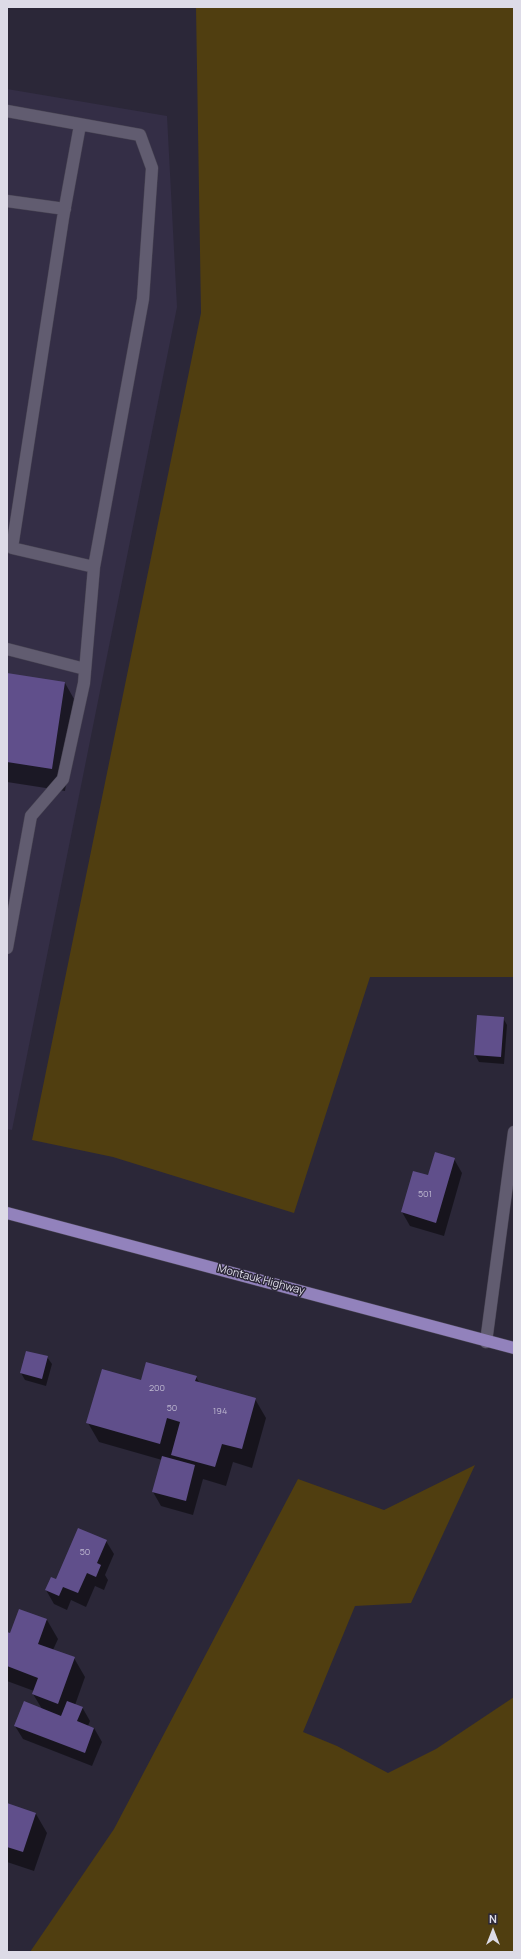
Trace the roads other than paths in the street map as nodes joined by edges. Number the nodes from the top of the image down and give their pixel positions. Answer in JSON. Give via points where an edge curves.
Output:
{"nodes":[{"id":1,"x":7,"y":111,"type":"edge"},
{"id":2,"x":80,"y":125,"type":"junction"},
{"id":3,"x":7,"y":201,"type":"edge"},
{"id":4,"x":65,"y":209,"type":"junction"},
{"id":5,"x":94,"y":567,"type":"junction"},
{"id":6,"x":7,"y":649,"type":"edge"},
{"id":7,"x":85,"y":669,"type":"junction"},
{"id":8,"x":7,"y":948,"type":"edge"},
{"id":9,"x":514,"y":1132,"type":"edge"},
{"id":10,"x":7,"y":1213,"type":"edge"},
{"id":11,"x":486,"y":1342,"type":"junction"},
{"id":12,"x":514,"y":1348,"type":"edge"}],
"edges":[{"from":1,"to":2,"type":"lane"},
{"from":2,"to":4,"type":"lane"},
{"from":2,"to":5,"type":"lane","via":[[140,135],[152,168],[143,299]]},
{"from":3,"to":4,"type":"lane"},
{"from":4,"to":5,"type":"lane","via":[[12,548]]},
{"from":5,"to":7,"type":"lane"},
{"from":6,"to":7,"type":"lane"},
{"from":7,"to":8,"type":"lane","via":[[63,779],[31,816]]},
{"from":9,"to":11,"type":"lane"},
{"from":10,"to":11,"type":"main road","name":"Montauk Highway"},
{"from":11,"to":12,"type":"main road","name":"Montauk Highway"}]}
